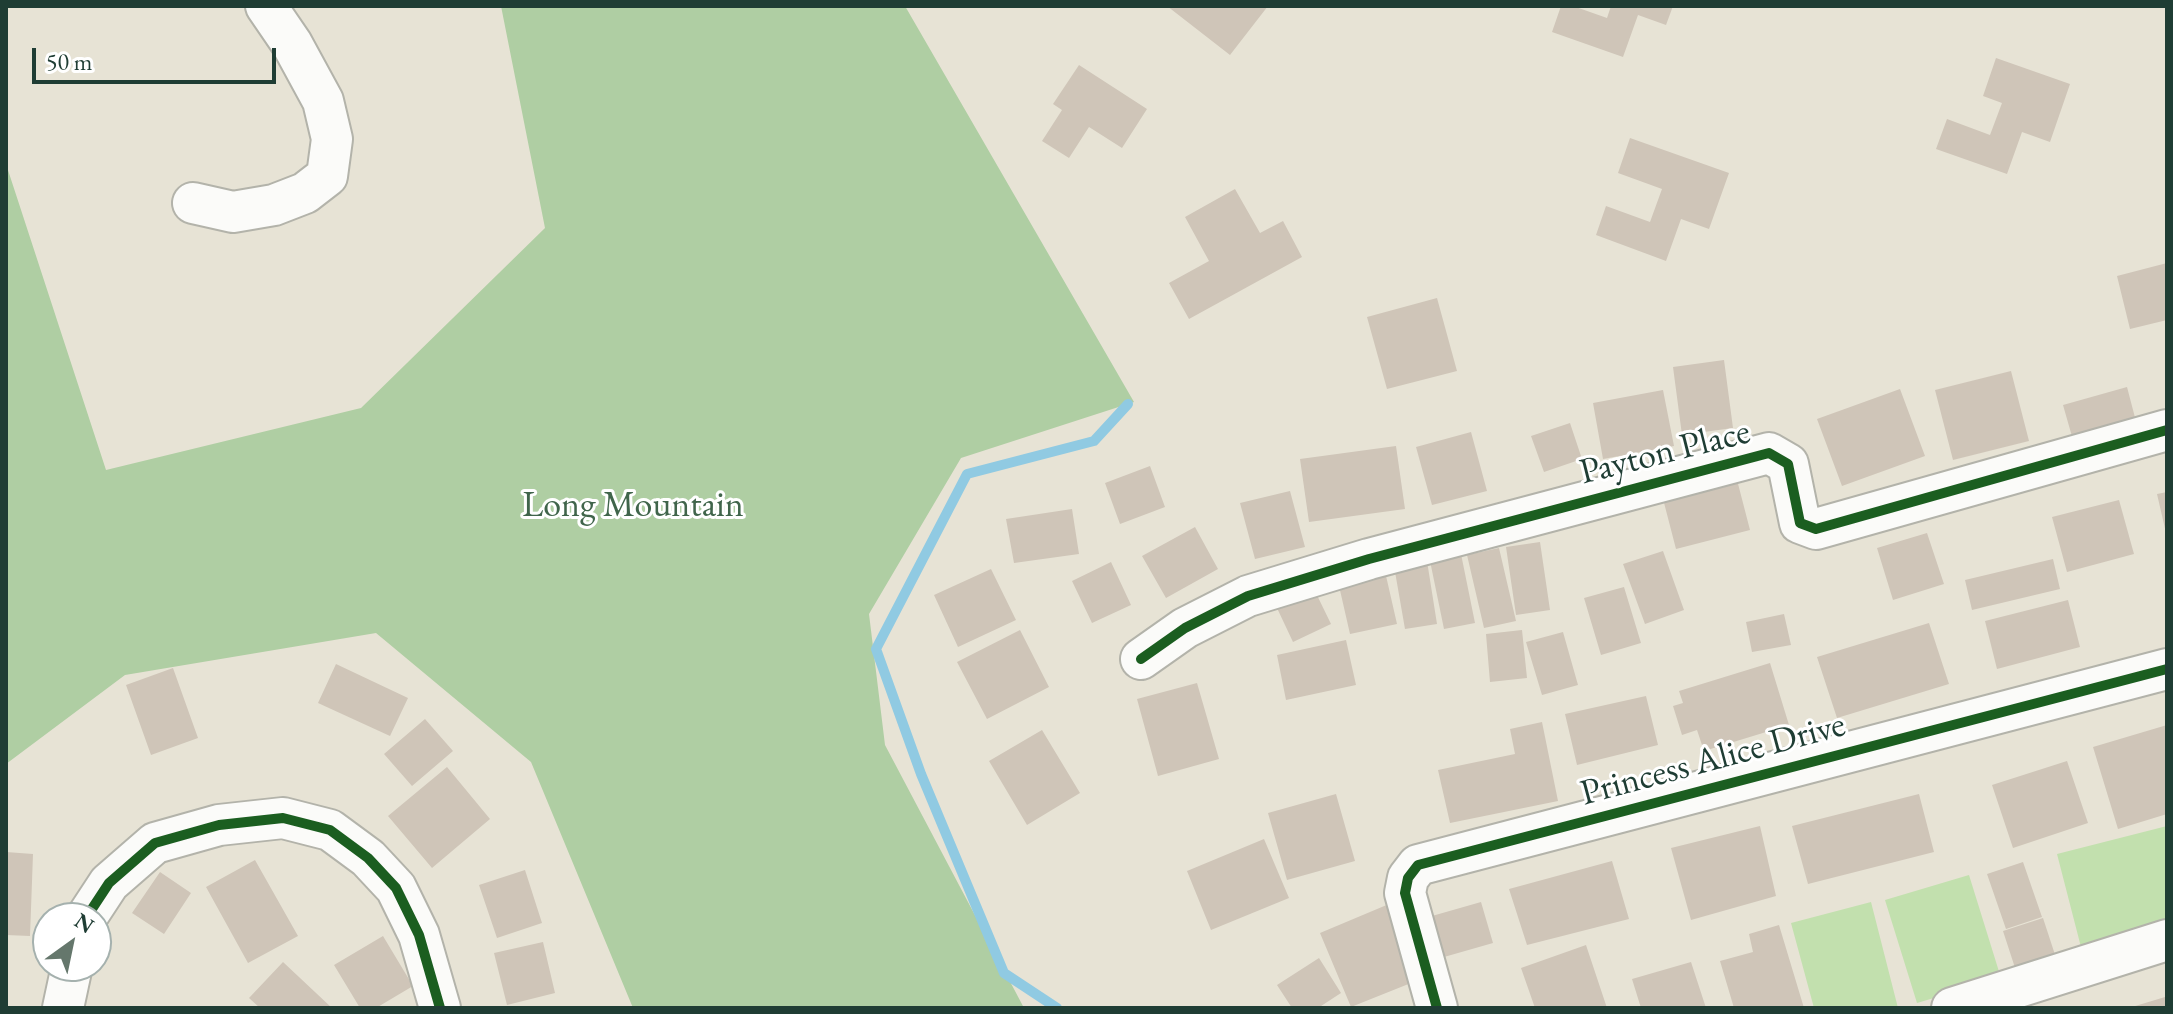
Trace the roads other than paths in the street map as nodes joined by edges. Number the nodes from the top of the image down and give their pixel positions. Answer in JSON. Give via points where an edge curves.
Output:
{"nodes":[{"id":1,"x":266,"y":6,"type":"edge"},
{"id":2,"x":193,"y":203,"type":"dead end"},
{"id":3,"x":2167,"y":430,"type":"edge"},
{"id":4,"x":1141,"y":659,"type":"dead end"},
{"id":5,"x":2167,"y":669,"type":"edge"},
{"id":6,"x":97,"y":902,"type":"edge"},
{"id":7,"x":2167,"y":940,"type":"edge"},
{"id":8,"x":69,"y":982,"type":"edge"},
{"id":9,"x":63,"y":1008,"type":"edge"},
{"id":10,"x":440,"y":1008,"type":"edge"},
{"id":11,"x":1437,"y":1008,"type":"edge"},
{"id":12,"x":1952,"y":1008,"type":"edge"}],
"edges":[{"from":1,"to":2,"type":"street","via":[[323,101],[332,139],[327,176],[305,193],[274,205],[233,212]]},
{"from":3,"to":4,"type":"street","name":"Payton Place","via":[[1816,529],[1800,523],[1788,464],[1769,453],[1248,596],[1185,628]]},
{"from":5,"to":11,"type":"street","name":"Princess Alice Drive","via":[[1418,865],[1405,893]]},
{"from":6,"to":10,"type":"street","via":[[109,883],[155,843],[219,825],[283,818],[330,830],[368,858],[396,888],[419,935]]},
{"from":7,"to":12,"type":"street"},
{"from":8,"to":9,"type":"street"}]}
